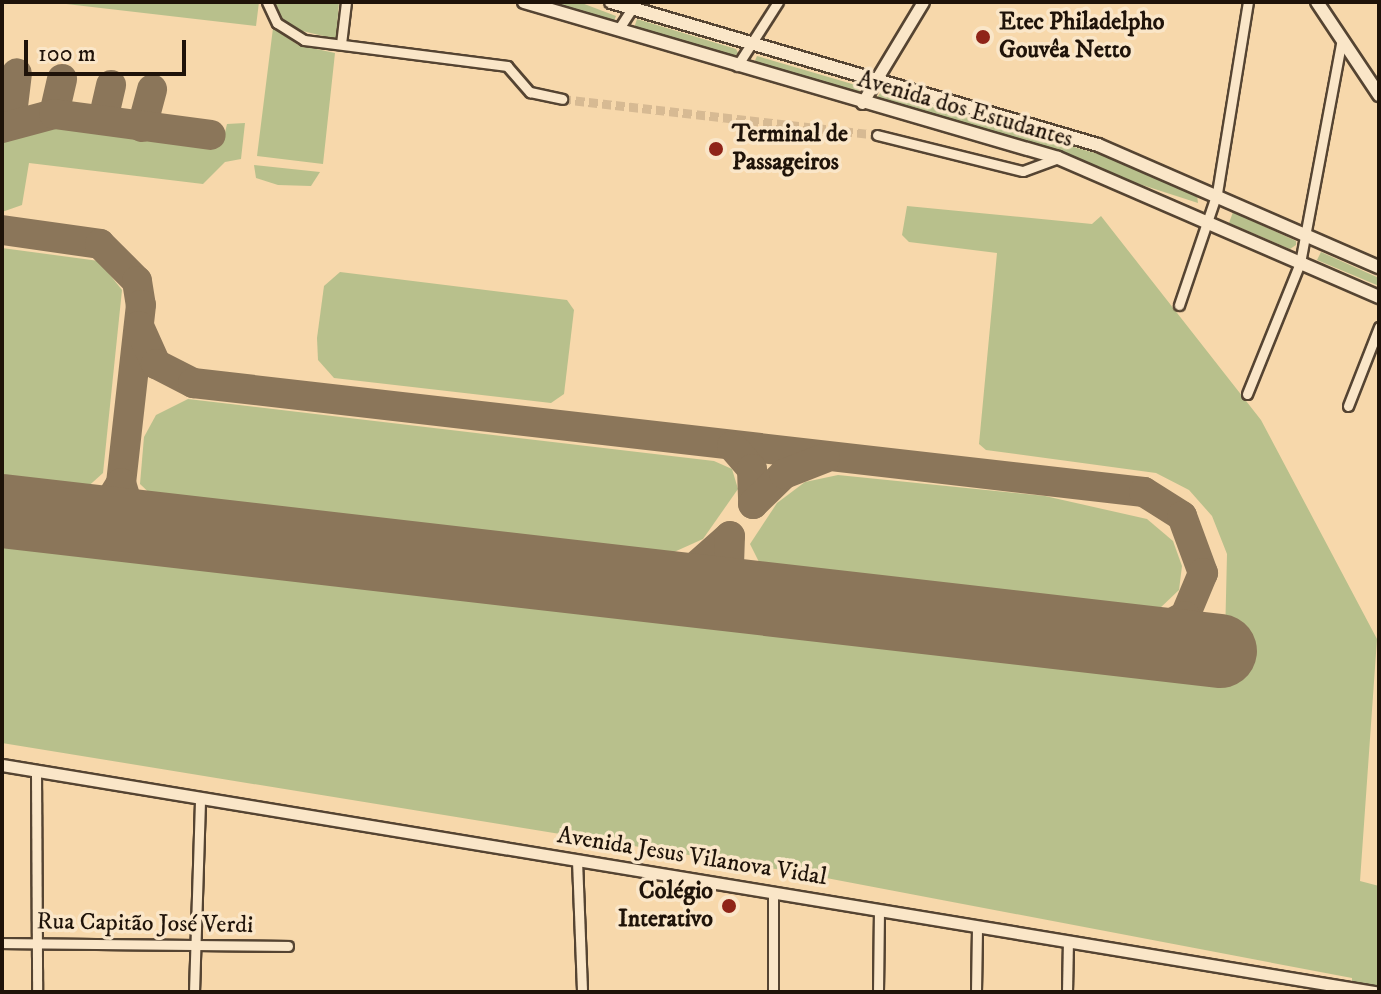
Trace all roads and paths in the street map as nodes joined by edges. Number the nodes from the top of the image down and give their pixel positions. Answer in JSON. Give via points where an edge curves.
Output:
{"nodes":[{"id":1,"x":267,"y":2,"type":"edge"},
{"id":2,"x":346,"y":2,"type":"edge"},
{"id":3,"x":524,"y":2,"type":"edge"},
{"id":4,"x":611,"y":2,"type":"edge"},
{"id":5,"x":778,"y":2,"type":"edge"},
{"id":6,"x":923,"y":2,"type":"edge"},
{"id":7,"x":1248,"y":2,"type":"edge"},
{"id":8,"x":1317,"y":2,"type":"edge"},
{"id":9,"x":634,"y":5,"type":"edge"},
{"id":10,"x":618,"y":30,"type":"junction"},
{"id":11,"x":1342,"y":39,"type":"junction"},
{"id":12,"x":753,"y":41,"type":"junction"},
{"id":13,"x":341,"y":44,"type":"junction"},
{"id":14,"x":737,"y":66,"type":"junction"},
{"id":15,"x":876,"y":78,"type":"junction"},
{"id":16,"x":1379,"y":95,"type":"edge"},
{"id":17,"x":562,"y":99,"type":"tunnel mouth"},
{"id":18,"x":862,"y":103,"type":"junction"},
{"id":19,"x":877,"y":135,"type":"tunnel mouth"},
{"id":20,"x":1058,"y":158,"type":"junction"},
{"id":21,"x":1217,"y":193,"type":"junction"},
{"id":22,"x":1210,"y":222,"type":"junction"},
{"id":23,"x":1307,"y":234,"type":"junction"},
{"id":24,"x":1300,"y":263,"type":"junction"},
{"id":25,"x":1379,"y":267,"type":"edge"},
{"id":26,"x":1379,"y":297,"type":"edge"},
{"id":27,"x":1179,"y":305,"type":"dead end"},
{"id":28,"x":1379,"y":327,"type":"edge"},
{"id":29,"x":1247,"y":394,"type":"dead end"},
{"id":30,"x":1348,"y":406,"type":"dead end"},
{"id":31,"x":2,"y":765,"type":"edge"},
{"id":32,"x":36,"y":771,"type":"junction"},
{"id":33,"x":200,"y":798,"type":"junction"},
{"id":34,"x":577,"y":860,"type":"junction"},
{"id":35,"x":773,"y":893,"type":"junction"},
{"id":36,"x":879,"y":910,"type":"junction"},
{"id":37,"x":977,"y":926,"type":"junction"},
{"id":38,"x":1068,"y":941,"type":"junction"},
{"id":39,"x":2,"y":943,"type":"edge"},
{"id":40,"x":37,"y":943,"type":"junction"},
{"id":41,"x":194,"y":945,"type":"junction"},
{"id":42,"x":288,"y":946,"type":"dead end"},
{"id":43,"x":37,"y":992,"type":"edge"},
{"id":44,"x":194,"y":992,"type":"edge"},
{"id":45,"x":582,"y":992,"type":"edge"},
{"id":46,"x":773,"y":992,"type":"edge"},
{"id":47,"x":878,"y":992,"type":"edge"},
{"id":48,"x":976,"y":992,"type":"edge"},
{"id":49,"x":1067,"y":992,"type":"edge"},
{"id":50,"x":1375,"y":992,"type":"edge"}],
"edges":[{"from":1,"to":13,"type":"street","via":[[266,10],[292,34]]},
{"from":2,"to":13,"type":"street"},
{"from":3,"to":10,"type":"main road","name":"Avenida dos Estudantes"},
{"from":4,"to":9,"type":"main road","name":"Avenida dos Estudantes"},
{"from":5,"to":12,"type":"street"},
{"from":6,"to":15,"type":"street"},
{"from":7,"to":21,"type":"street"},
{"from":8,"to":11,"type":"main road"},
{"from":9,"to":10,"type":"street"},
{"from":9,"to":12,"type":"main road","name":"Avenida dos Estudantes"},
{"from":10,"to":14,"type":"main road","name":"Avenida dos Estudantes"},
{"from":11,"to":16,"type":"main road"},
{"from":11,"to":23,"type":"street"},
{"from":12,"to":14,"type":"street"},
{"from":12,"to":15,"type":"main road","name":"Avenida dos Estudantes"},
{"from":13,"to":17,"type":"street","via":[[507,66],[530,92]]},
{"from":14,"to":18,"type":"main road","name":"Avenida dos Estudantes"},
{"from":15,"to":18,"type":"street"},
{"from":15,"to":21,"type":"main road","name":"Avenida dos Estudantes","via":[[1098,145]]},
{"from":18,"to":20,"type":"main road","name":"Avenida dos Estudantes"},
{"from":19,"to":20,"type":"street","via":[[1023,171]]},
{"from":20,"to":22,"type":"main road","name":"Avenida dos Estudantes"},
{"from":21,"to":22,"type":"street"},
{"from":21,"to":23,"type":"main road","name":"Avenida dos Estudantes"},
{"from":22,"to":24,"type":"main road","name":"Avenida dos Estudantes"},
{"from":22,"to":27,"type":"street"},
{"from":23,"to":24,"type":"street"},
{"from":23,"to":25,"type":"main road","name":"Avenida dos Estudantes"},
{"from":24,"to":26,"type":"main road","name":"Avenida dos Estudantes"},
{"from":24,"to":29,"type":"street"},
{"from":28,"to":30,"type":"street"},
{"from":31,"to":32,"type":"street","name":"Avenida Jesus Vilanova Vidal"},
{"from":32,"to":33,"type":"street","name":"Avenida Jesus Vilanova Vidal"},
{"from":32,"to":40,"type":"street"},
{"from":33,"to":34,"type":"street","name":"Avenida Jesus Vilanova Vidal"},
{"from":33,"to":41,"type":"street"},
{"from":34,"to":35,"type":"street","name":"Avenida Jesus Vilanova Vidal"},
{"from":34,"to":45,"type":"street"},
{"from":35,"to":36,"type":"street","name":"Avenida Jesus Vilanova Vidal"},
{"from":35,"to":46,"type":"street"},
{"from":36,"to":37,"type":"street","name":"Avenida Jesus Vilanova Vidal"},
{"from":36,"to":47,"type":"street"},
{"from":37,"to":38,"type":"street","name":"Avenida Jesus Vilanova Vidal"},
{"from":37,"to":48,"type":"street"},
{"from":38,"to":49,"type":"street"},
{"from":38,"to":50,"type":"street","name":"Avenida Jesus Vilanova Vidal"},
{"from":39,"to":40,"type":"street","name":"Rua Capitão José Verdi"},
{"from":40,"to":41,"type":"street","name":"Rua Capitão José Verdi"},
{"from":40,"to":43,"type":"street"},
{"from":41,"to":42,"type":"street","name":"Rua Capitão José Verdi"},
{"from":41,"to":44,"type":"street"}]}
